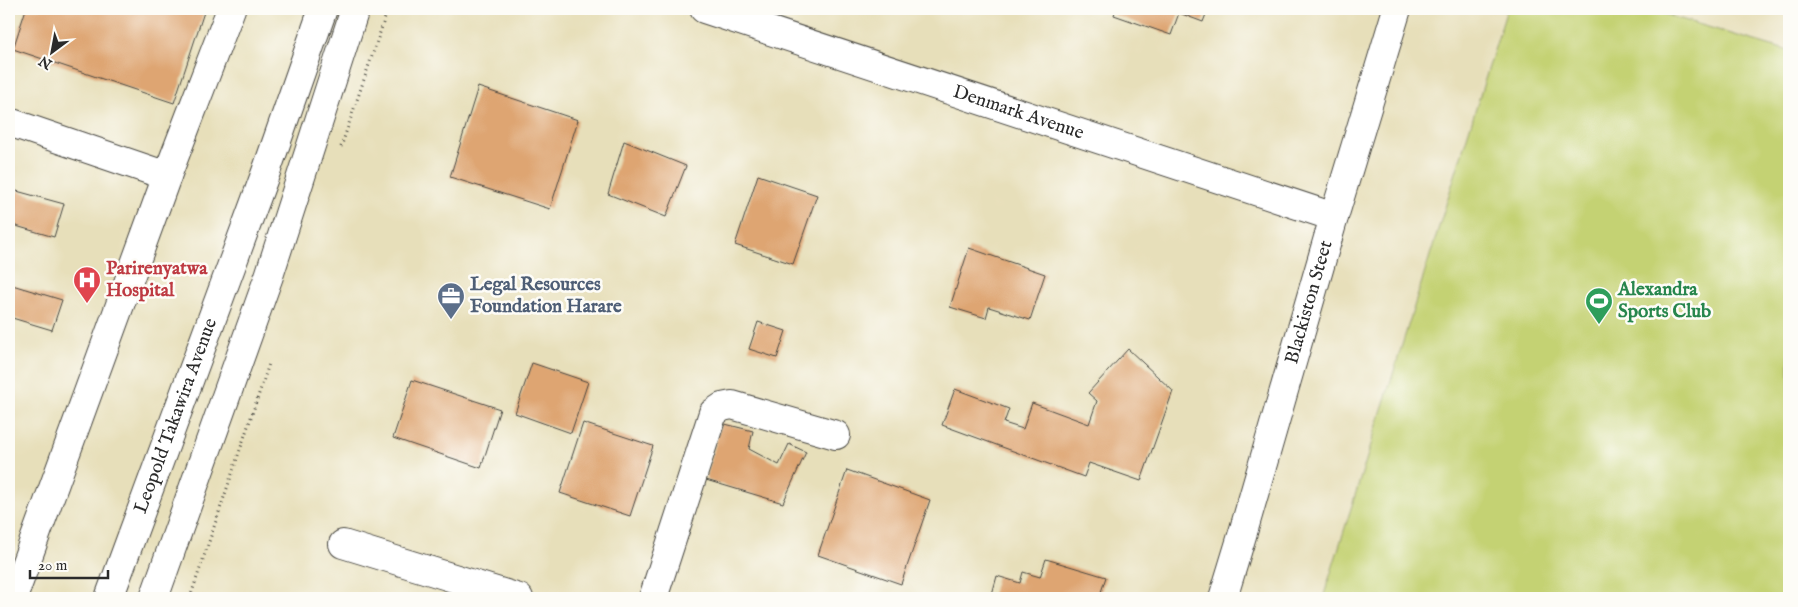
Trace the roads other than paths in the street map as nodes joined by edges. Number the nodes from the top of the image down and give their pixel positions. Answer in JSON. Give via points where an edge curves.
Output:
{"nodes":[{"id":1,"x":231,"y":9,"type":"edge"},
{"id":2,"x":323,"y":9,"type":"edge"},
{"id":3,"x":355,"y":9,"type":"edge"},
{"id":4,"x":704,"y":9,"type":"edge"},
{"id":5,"x":1397,"y":9,"type":"edge"},
{"id":6,"x":9,"y":122,"type":"edge"},
{"id":7,"x":167,"y":176,"type":"junction"},
{"id":8,"x":1334,"y":217,"type":"junction"},
{"id":9,"x":836,"y":434,"type":"dead end"},
{"id":10,"x":343,"y":544,"type":"dead end"},
{"id":11,"x":13,"y":598,"type":"edge"},
{"id":12,"x":109,"y":598,"type":"edge"},
{"id":13,"x":154,"y":598,"type":"edge"},
{"id":14,"x":519,"y":598,"type":"edge"},
{"id":15,"x":653,"y":598,"type":"edge"},
{"id":16,"x":1223,"y":598,"type":"edge"}],
"edges":[{"from":1,"to":7,"type":"street"},
{"from":2,"to":12,"type":"street","name":"Leopold Takawira Avenue"},
{"from":3,"to":13,"type":"street","name":"Leopold Takawira Avenue","via":[[268,276]]},
{"from":4,"to":8,"type":"street","name":"Denmark Avenue"},
{"from":5,"to":8,"type":"street","name":"Blackiston Steet"},
{"from":6,"to":7,"type":"street"},
{"from":7,"to":11,"type":"street"},
{"from":8,"to":16,"type":"street","name":"Blackiston Steet"},
{"from":9,"to":15,"type":"street","via":[[732,404],[713,413]]},
{"from":10,"to":14,"type":"street"}]}
